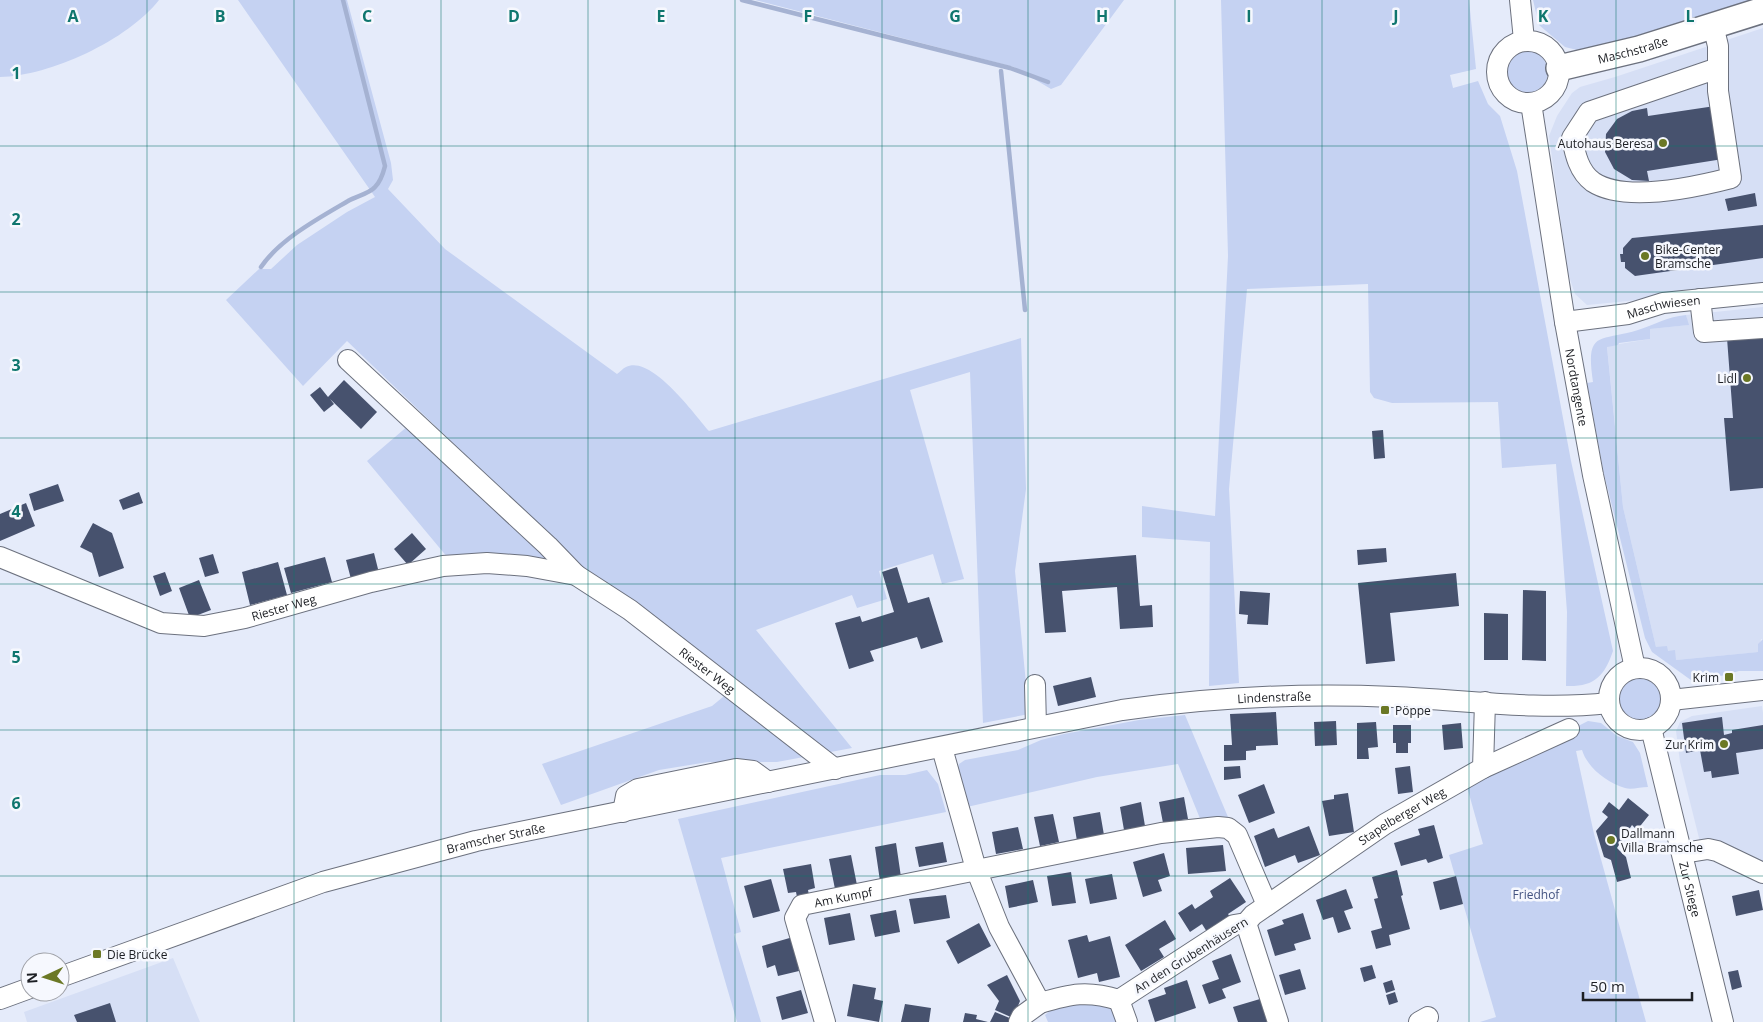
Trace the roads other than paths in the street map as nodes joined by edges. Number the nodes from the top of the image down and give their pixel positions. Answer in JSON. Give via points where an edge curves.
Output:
{"nodes":[{"id":1,"x":1520,"y":0,"type":"edge"},
{"id":2,"x":1762,"y":14,"type":"edge"},
{"id":3,"x":1713,"y":26,"type":"junction"},
{"id":4,"x":1524,"y":40,"type":"junction"},
{"id":5,"x":1559,"y":68,"type":"junction"},
{"id":6,"x":1718,"y":68,"type":"junction"},
{"id":7,"x":1531,"y":103,"type":"junction"},
{"id":8,"x":1763,"y":293,"type":"edge"},
{"id":9,"x":1700,"y":299,"type":"junction"},
{"id":10,"x":1565,"y":322,"type":"junction"},
{"id":11,"x":1763,"y":328,"type":"edge"},
{"id":12,"x":348,"y":360,"type":"dead end"},
{"id":13,"x":0,"y":557,"type":"edge"},
{"id":14,"x":576,"y":575,"type":"junction"},
{"id":15,"x":1635,"y":668,"type":"junction"},
{"id":16,"x":1035,"y":685,"type":"dead end"},
{"id":17,"x":1763,"y":690,"type":"edge"},
{"id":18,"x":1671,"y":700,"type":"junction"},
{"id":19,"x":1485,"y":702,"type":"junction"},
{"id":20,"x":1609,"y":703,"type":"junction"},
{"id":21,"x":1036,"y":728,"type":"junction"},
{"id":22,"x":1651,"y":728,"type":"junction"},
{"id":23,"x":1569,"y":729,"type":"dead end"},
{"id":24,"x":942,"y":748,"type":"junction"},
{"id":25,"x":835,"y":768,"type":"junction"},
{"id":26,"x":1483,"y":768,"type":"junction"},
{"id":27,"x":1683,"y":853,"type":"junction"},
{"id":28,"x":976,"y":869,"type":"junction"},
{"id":29,"x":1763,"y":873,"type":"edge"},
{"id":30,"x":1267,"y":905,"type":"junction"},
{"id":31,"x":1246,"y":924,"type":"junction"},
{"id":32,"x":70,"y":973,"type":"edge"},
{"id":33,"x":20,"y":992,"type":"edge"},
{"id":34,"x":0,"y":999,"type":"edge"},
{"id":35,"x":1119,"y":1000,"type":"junction"},
{"id":36,"x":1040,"y":1003,"type":"junction"},
{"id":37,"x":824,"y":1022,"type":"edge"},
{"id":38,"x":1019,"y":1022,"type":"edge"},
{"id":39,"x":1127,"y":1022,"type":"edge"},
{"id":40,"x":1278,"y":1022,"type":"edge"},
{"id":41,"x":1723,"y":1022,"type":"edge"}],
"edges":[{"from":1,"to":4,"type":"street"},
{"from":2,"to":3,"type":"main road","name":"Maschstraße"},
{"from":3,"to":5,"type":"main road","name":"Maschstraße","via":[[1639,49]]},
{"from":3,"to":6,"type":"street","via":[[1718,46]]},
{"from":4,"to":5,"type":"street","via":[[1534,41],[1551,50]]},
{"from":4,"to":7,"type":"street","via":[[1507,48],[1497,64],[1496,73],[1507,96]]},
{"from":5,"to":7,"type":"street","via":[[1555,88],[1541,101]]},
{"from":6,"to":6,"type":"street","via":[[1718,91],[1731,178],[1690,188],[1623,192],[1593,182],[1576,161],[1572,138],[1589,112]]},
{"from":7,"to":10,"type":"street","name":"Nordtangente"},
{"from":8,"to":9,"type":"street","name":"Maschwiesen"},
{"from":9,"to":10,"type":"street","name":"Maschwiesen","via":[[1663,303],[1628,314]]},
{"from":9,"to":11,"type":"street","via":[[1704,332]]},
{"from":10,"to":15,"type":"street","name":"Nordtangente","via":[[1593,475]]},
{"from":12,"to":14,"type":"street","name":"Riester Weg"},
{"from":13,"to":14,"type":"street","name":"Riester Weg","via":[[161,623],[204,626],[443,566],[527,566]]},
{"from":14,"to":25,"type":"street","name":"Riester Weg","via":[[630,610]]},
{"from":15,"to":18,"type":"street","via":[[1653,670],[1660,675],[1670,691]]},
{"from":15,"to":20,"type":"street","via":[[1618,676],[1609,692]]},
{"from":16,"to":21,"type":"street"},
{"from":17,"to":18,"type":"street"},
{"from":18,"to":22,"type":"street","via":[[1666,717]]},
{"from":19,"to":20,"type":"street","name":"Lindenstraße","via":[[1564,707]]},
{"from":19,"to":21,"type":"street","name":"Lindenstraße","via":[[1337,696],[1226,698],[1122,710]]},
{"from":19,"to":26,"type":"street"},
{"from":20,"to":22,"type":"street","via":[[1615,719],[1623,726],[1642,730]]},
{"from":21,"to":24,"type":"street","name":"Lindenstraße"},
{"from":22,"to":27,"type":"street","name":"Zur Stiege"},
{"from":23,"to":26,"type":"street","name":"Stapelberger Weg"},
{"from":24,"to":25,"type":"street","name":"Bramscher Straße"},
{"from":24,"to":28,"type":"street"},
{"from":25,"to":32,"type":"street","name":"Bramscher Straße","via":[[476,841],[323,882]]},
{"from":26,"to":30,"type":"street","name":"Stapelberger Weg","via":[[1385,824]]},
{"from":27,"to":29,"type":"street","via":[[1717,850]]},
{"from":27,"to":41,"type":"street","name":"Zur Stiege"},
{"from":28,"to":30,"type":"street","via":[[1161,833],[1228,828],[1237,835]]},
{"from":28,"to":36,"type":"street","via":[[999,927]]},
{"from":28,"to":37,"type":"street","name":"Am Kumpf","via":[[802,905],[795,918]]},
{"from":30,"to":31,"type":"street","name":"An den Grubenhäusern"},
{"from":31,"to":35,"type":"street","name":"An den Grubenhäusern","via":[[1234,925]]},
{"from":31,"to":40,"type":"street"},
{"from":33,"to":34,"type":"street"},
{"from":35,"to":36,"type":"street","via":[[1097,993],[1070,994]]},
{"from":35,"to":39,"type":"street"},
{"from":36,"to":38,"type":"street"}]}
